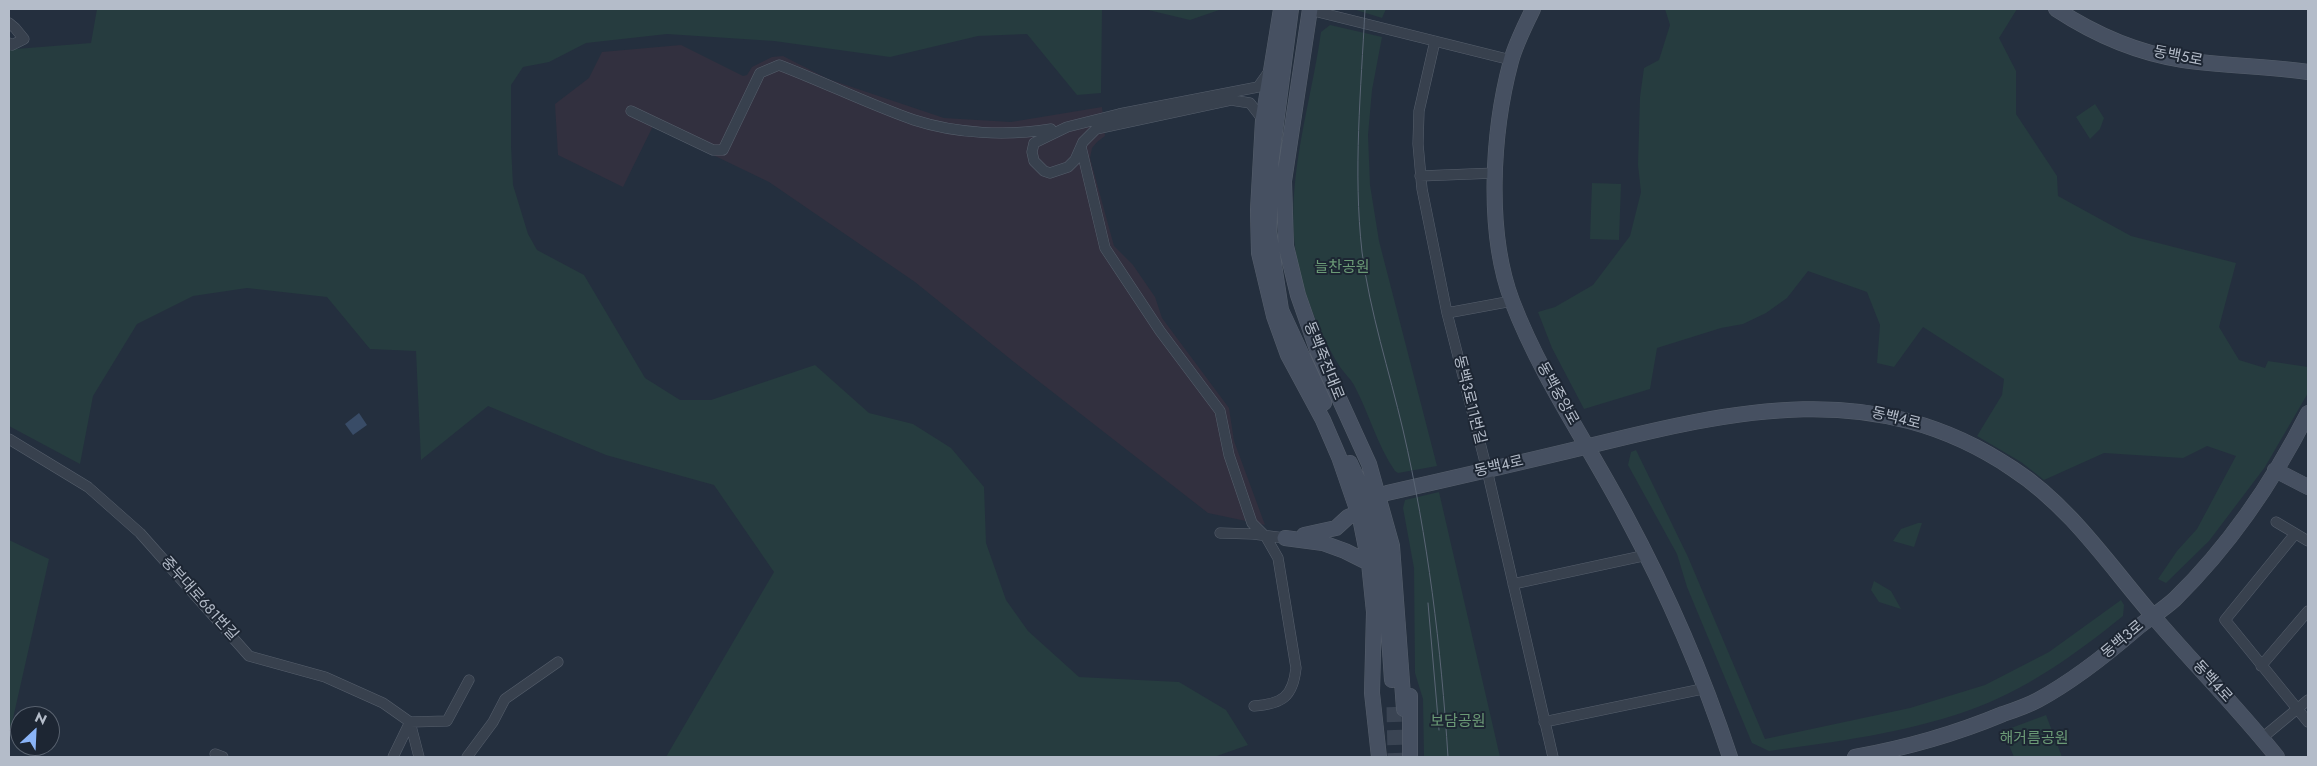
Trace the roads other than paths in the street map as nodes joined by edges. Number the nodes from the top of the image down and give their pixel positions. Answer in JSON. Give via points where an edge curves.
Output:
{"nodes":[{"id":1,"x":1281,"y":9,"type":"edge"},
{"id":2,"x":1291,"y":9,"type":"edge"},
{"id":3,"x":1310,"y":9,"type":"edge"},
{"id":4,"x":1532,"y":9,"type":"edge"},
{"id":5,"x":2056,"y":9,"type":"edge"},
{"id":6,"x":9,"y":23,"type":"edge"},
{"id":7,"x":1435,"y":41,"type":"junction"},
{"id":8,"x":9,"y":43,"type":"edge"},
{"id":9,"x":1511,"y":60,"type":"junction"},
{"id":10,"x":1270,"y":70,"type":"junction"},
{"id":11,"x":2308,"y":72,"type":"edge"},
{"id":12,"x":630,"y":111,"type":"dead end"},
{"id":13,"x":1263,"y":120,"type":"junction"},
{"id":14,"x":1067,"y":127,"type":"junction"},
{"id":15,"x":1021,"y":134,"type":"junction"},
{"id":16,"x":1034,"y":143,"type":"junction"},
{"id":17,"x":1081,"y":148,"type":"junction"},
{"id":18,"x":1068,"y":167,"type":"junction"},
{"id":19,"x":1270,"y":168,"type":"junction"},
{"id":20,"x":1495,"y":173,"type":"junction"},
{"id":21,"x":1420,"y":176,"type":"junction"},
{"id":22,"x":1089,"y":182,"type":"junction"},
{"id":23,"x":1258,"y":210,"type":"junction"},
{"id":24,"x":1512,"y":301,"type":"junction"},
{"id":25,"x":1447,"y":313,"type":"junction"},
{"id":26,"x":1274,"y":316,"type":"junction"},
{"id":27,"x":1295,"y":340,"type":"junction"},
{"id":28,"x":1318,"y":352,"type":"junction"},
{"id":29,"x":2308,"y":413,"type":"edge"},
{"id":30,"x":9,"y":439,"type":"edge"},
{"id":31,"x":1587,"y":446,"type":"junction"},
{"id":32,"x":1487,"y":470,"type":"junction"},
{"id":33,"x":2275,"y":470,"type":"junction"},
{"id":34,"x":2308,"y":487,"type":"edge"},
{"id":35,"x":1387,"y":493,"type":"junction"},
{"id":36,"x":1358,"y":513,"type":"junction"},
{"id":37,"x":2276,"y":522,"type":"dead end"},
{"id":38,"x":1220,"y":533,"type":"dead end"},
{"id":39,"x":2295,"y":534,"type":"junction"},
{"id":40,"x":1266,"y":537,"type":"junction"},
{"id":41,"x":1285,"y":538,"type":"junction"},
{"id":42,"x":2308,"y":541,"type":"edge"},
{"id":43,"x":1647,"y":555,"type":"junction"},
{"id":44,"x":1369,"y":563,"type":"junction"},
{"id":45,"x":1513,"y":584,"type":"junction"},
{"id":46,"x":2308,"y":611,"type":"edge"},
{"id":47,"x":2152,"y":616,"type":"junction"},
{"id":48,"x":558,"y":662,"type":"dead end"},
{"id":49,"x":2261,"y":666,"type":"junction"},
{"id":50,"x":469,"y":680,"type":"dead end"},
{"id":51,"x":1707,"y":688,"type":"junction"},
{"id":52,"x":2308,"y":700,"type":"edge"},
{"id":53,"x":1254,"y":706,"type":"dead end"},
{"id":54,"x":2298,"y":710,"type":"junction"},
{"id":55,"x":410,"y":722,"type":"junction"},
{"id":56,"x":1544,"y":722,"type":"junction"},
{"id":57,"x":2308,"y":722,"type":"edge"},
{"id":58,"x":2262,"y":738,"type":"junction"},
{"id":59,"x":393,"y":757,"type":"edge"},
{"id":60,"x":419,"y":757,"type":"edge"},
{"id":61,"x":467,"y":757,"type":"edge"},
{"id":62,"x":1378,"y":757,"type":"edge"},
{"id":63,"x":1410,"y":757,"type":"edge"},
{"id":64,"x":1553,"y":757,"type":"edge"},
{"id":65,"x":1730,"y":757,"type":"edge"},
{"id":66,"x":1855,"y":757,"type":"edge"},
{"id":67,"x":2277,"y":757,"type":"edge"}],
"edges":[{"from":1,"to":10,"type":"main road"},
{"from":2,"to":19,"type":"main road","name":"동백죽전대로"},
{"from":3,"to":7,"type":"street"},
{"from":3,"to":28,"type":"main road","name":"동백죽전대로","via":[[1284,181],[1286,246],[1298,295]]},
{"from":4,"to":9,"type":"main road","name":"동백중앙로"},
{"from":5,"to":11,"type":"main road","name":"동백5로","via":[[2112,40],[2158,54],[2206,63]]},
{"from":6,"to":8,"type":"street","via":[[24,39],[12,45]]},
{"from":7,"to":9,"type":"street"},
{"from":7,"to":21,"type":"street","name":"동백3로11번길","via":[[1419,111]]},
{"from":9,"to":20,"type":"main road","name":"동백중앙로"},
{"from":10,"to":13,"type":"main road"},
{"from":10,"to":14,"type":"street","via":[[1258,87]]},
{"from":12,"to":15,"type":"street","via":[[713,150],[723,150],[760,73],[778,65],[915,120],[964,130]]},
{"from":13,"to":17,"type":"street","via":[[1250,104],[1231,100],[1105,126],[1089,134]]},
{"from":13,"to":23,"type":"main road"},
{"from":14,"to":15,"type":"street"},
{"from":14,"to":16,"type":"street"},
{"from":15,"to":16,"type":"street"},
{"from":16,"to":18,"type":"street","via":[[1033,157],[1044,171],[1056,172]]},
{"from":17,"to":18,"type":"street"},
{"from":17,"to":22,"type":"street"},
{"from":18,"to":22,"type":"street"},
{"from":19,"to":23,"type":"main road"},
{"from":19,"to":27,"type":"main road","name":"동백죽전대로","via":[[1271,242],[1281,310]]},
{"from":20,"to":21,"type":"street"},
{"from":20,"to":24,"type":"main road","name":"동백중앙로","via":[[1499,254]]},
{"from":21,"to":25,"type":"street","name":"동백3로11번길"},
{"from":22,"to":40,"type":"street","via":[[1105,248],[1160,331],[1220,411],[1229,455],[1252,523]]},
{"from":23,"to":26,"type":"main road","via":[[1259,253]]},
{"from":24,"to":25,"type":"street"},
{"from":24,"to":31,"type":"main road","name":"동백중앙로","via":[[1540,365]]},
{"from":25,"to":32,"type":"street","name":"동백3로11번길"},
{"from":26,"to":27,"type":"main road"},
{"from":26,"to":36,"type":"main road","via":[[1288,354],[1339,457]]},
{"from":27,"to":28,"type":"main road","name":"동백죽전대로","via":[[1365,497],[1379,557],[1399,708],[1392,546],[1369,464]]},
{"from":28,"to":35,"type":"main road","via":[[1369,440]]},
{"from":29,"to":33,"type":"main road","name":"동백3로"},
{"from":30,"to":55,"type":"street","name":"중부대로681번길","via":[[88,487],[140,533],[249,656],[325,677],[383,703]]},
{"from":31,"to":32,"type":"main road","name":"동백4로"},
{"from":31,"to":43,"type":"main road","name":"동백중앙로"},
{"from":31,"to":47,"type":"main road","name":"동백4로","via":[[1687,423],[1796,408],[1847,409],[1910,420],[1972,445],[2033,484],[2083,532]]},
{"from":32,"to":35,"type":"main road","name":"동백4로"},
{"from":32,"to":45,"type":"street","name":"동백3로11번길"},
{"from":33,"to":34,"type":"main road"},
{"from":33,"to":47,"type":"main road","name":"동백3로","via":[[2219,550],[2173,601]]},
{"from":35,"to":63,"type":"main road","via":[[1403,559]]},
{"from":36,"to":41,"type":"main road","via":[[1327,532]]},
{"from":36,"to":44,"type":"main road"},
{"from":37,"to":39,"type":"street"},
{"from":38,"to":40,"type":"street"},
{"from":39,"to":42,"type":"street"},
{"from":39,"to":49,"type":"street","via":[[2225,620]]},
{"from":40,"to":41,"type":"street"},
{"from":40,"to":53,"type":"street","via":[[1278,558],[1296,668],[1290,693],[1270,705]]},
{"from":41,"to":44,"type":"main road","via":[[1323,543]]},
{"from":43,"to":45,"type":"street"},
{"from":43,"to":51,"type":"main road","name":"동백중앙로"},
{"from":44,"to":62,"type":"main road","via":[[1374,612],[1372,693]]},
{"from":45,"to":56,"type":"street","name":"동백3로11번길"},
{"from":46,"to":49,"type":"street"},
{"from":47,"to":58,"type":"main road","name":"동백4로"},
{"from":47,"to":66,"type":"main road","name":"동백3로","via":[[2102,658],[2038,700],[1948,734]]},
{"from":48,"to":61,"type":"street","via":[[505,699],[493,722]]},
{"from":49,"to":54,"type":"street"},
{"from":50,"to":55,"type":"street","via":[[447,721]]},
{"from":51,"to":56,"type":"street"},
{"from":51,"to":65,"type":"main road","name":"동백중앙로"},
{"from":52,"to":54,"type":"street"},
{"from":54,"to":57,"type":"street"},
{"from":54,"to":58,"type":"street"},
{"from":55,"to":59,"type":"street"},
{"from":55,"to":60,"type":"street"},
{"from":56,"to":64,"type":"street","name":"동백3로11번길"},
{"from":58,"to":67,"type":"main road","name":"동백4로"}]}
